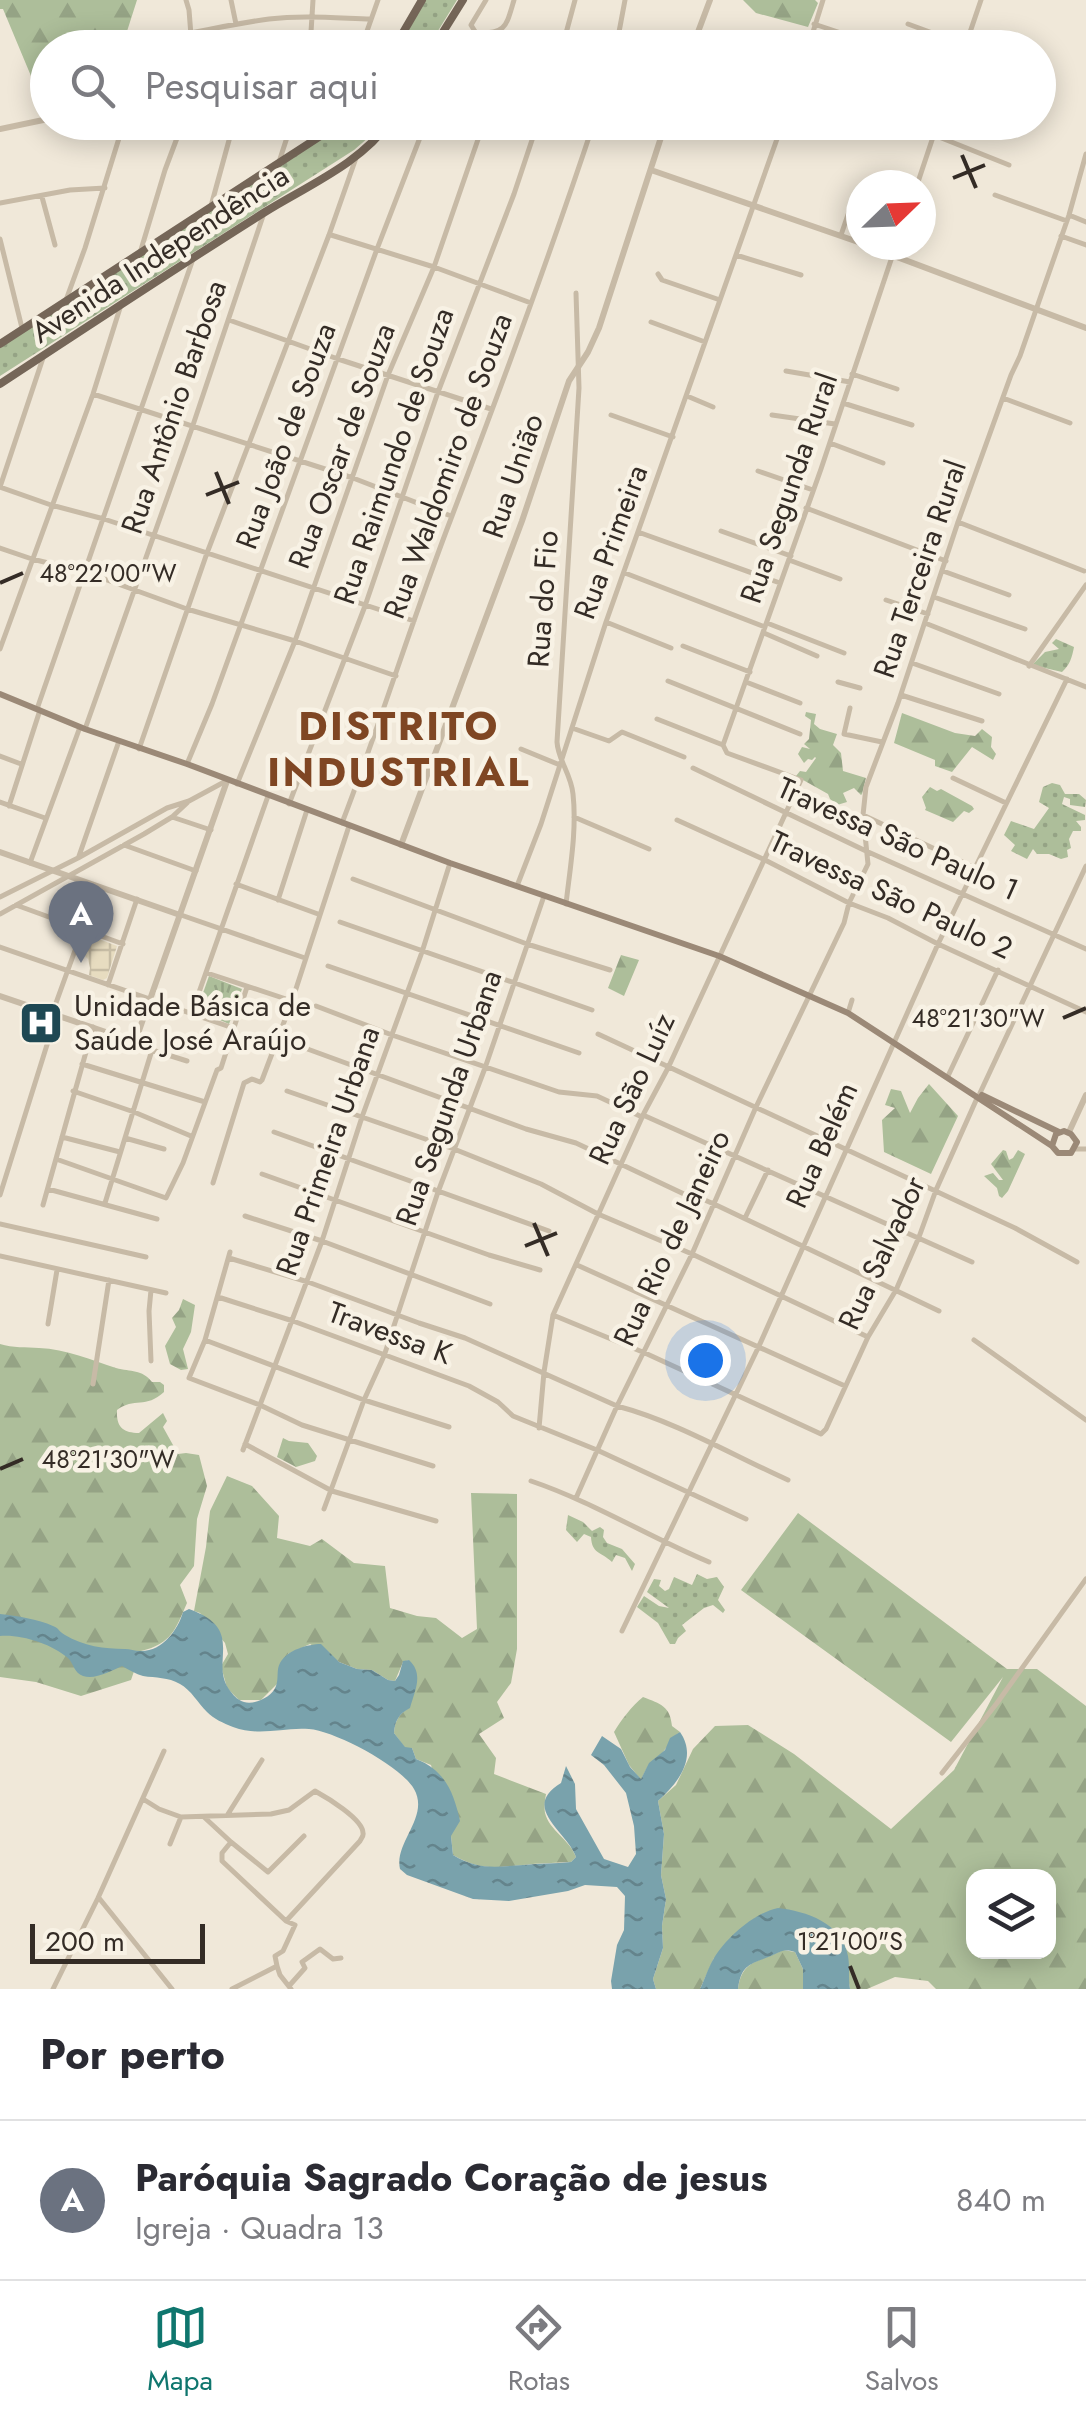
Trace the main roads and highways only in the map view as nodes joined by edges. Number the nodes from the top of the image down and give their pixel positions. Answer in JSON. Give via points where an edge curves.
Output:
{"nodes":[{"id":1,"x":422,"y":0,"type":"edge"},
{"id":2,"x":463,"y":0,"type":"edge"},
{"id":3,"x":404,"y":30,"type":"edge"},
{"id":4,"x":444,"y":30,"type":"edge"},
{"id":5,"x":314,"y":140,"type":"edge"},
{"id":6,"x":375,"y":140,"type":"edge"},
{"id":7,"x":0,"y":344,"type":"edge"},
{"id":8,"x":0,"y":384,"type":"edge"},
{"id":9,"x":0,"y":694,"type":"edge"},
{"id":10,"x":979,"y":1095,"type":"junction"},
{"id":11,"x":1064,"y":1132,"type":"junction"},
{"id":12,"x":1052,"y":1146,"type":"junction"}],
"edges":[{"from":1,"to":3,"type":"main road"},
{"from":2,"to":4,"type":"main road"},
{"from":5,"to":7,"type":"main road","name":"Avenida Independência"},
{"from":6,"to":8,"type":"main road","name":"Avenida Independência"},
{"from":9,"to":10,"type":"main road","via":[[718,956],[848,1012]]},
{"from":10,"to":11,"type":"main road"},
{"from":10,"to":12,"type":"main road"},
{"from":11,"to":12,"type":"main road"},
{"from":11,"to":12,"type":"main road","via":[[1075,1146],[1066,1154]]}]}
